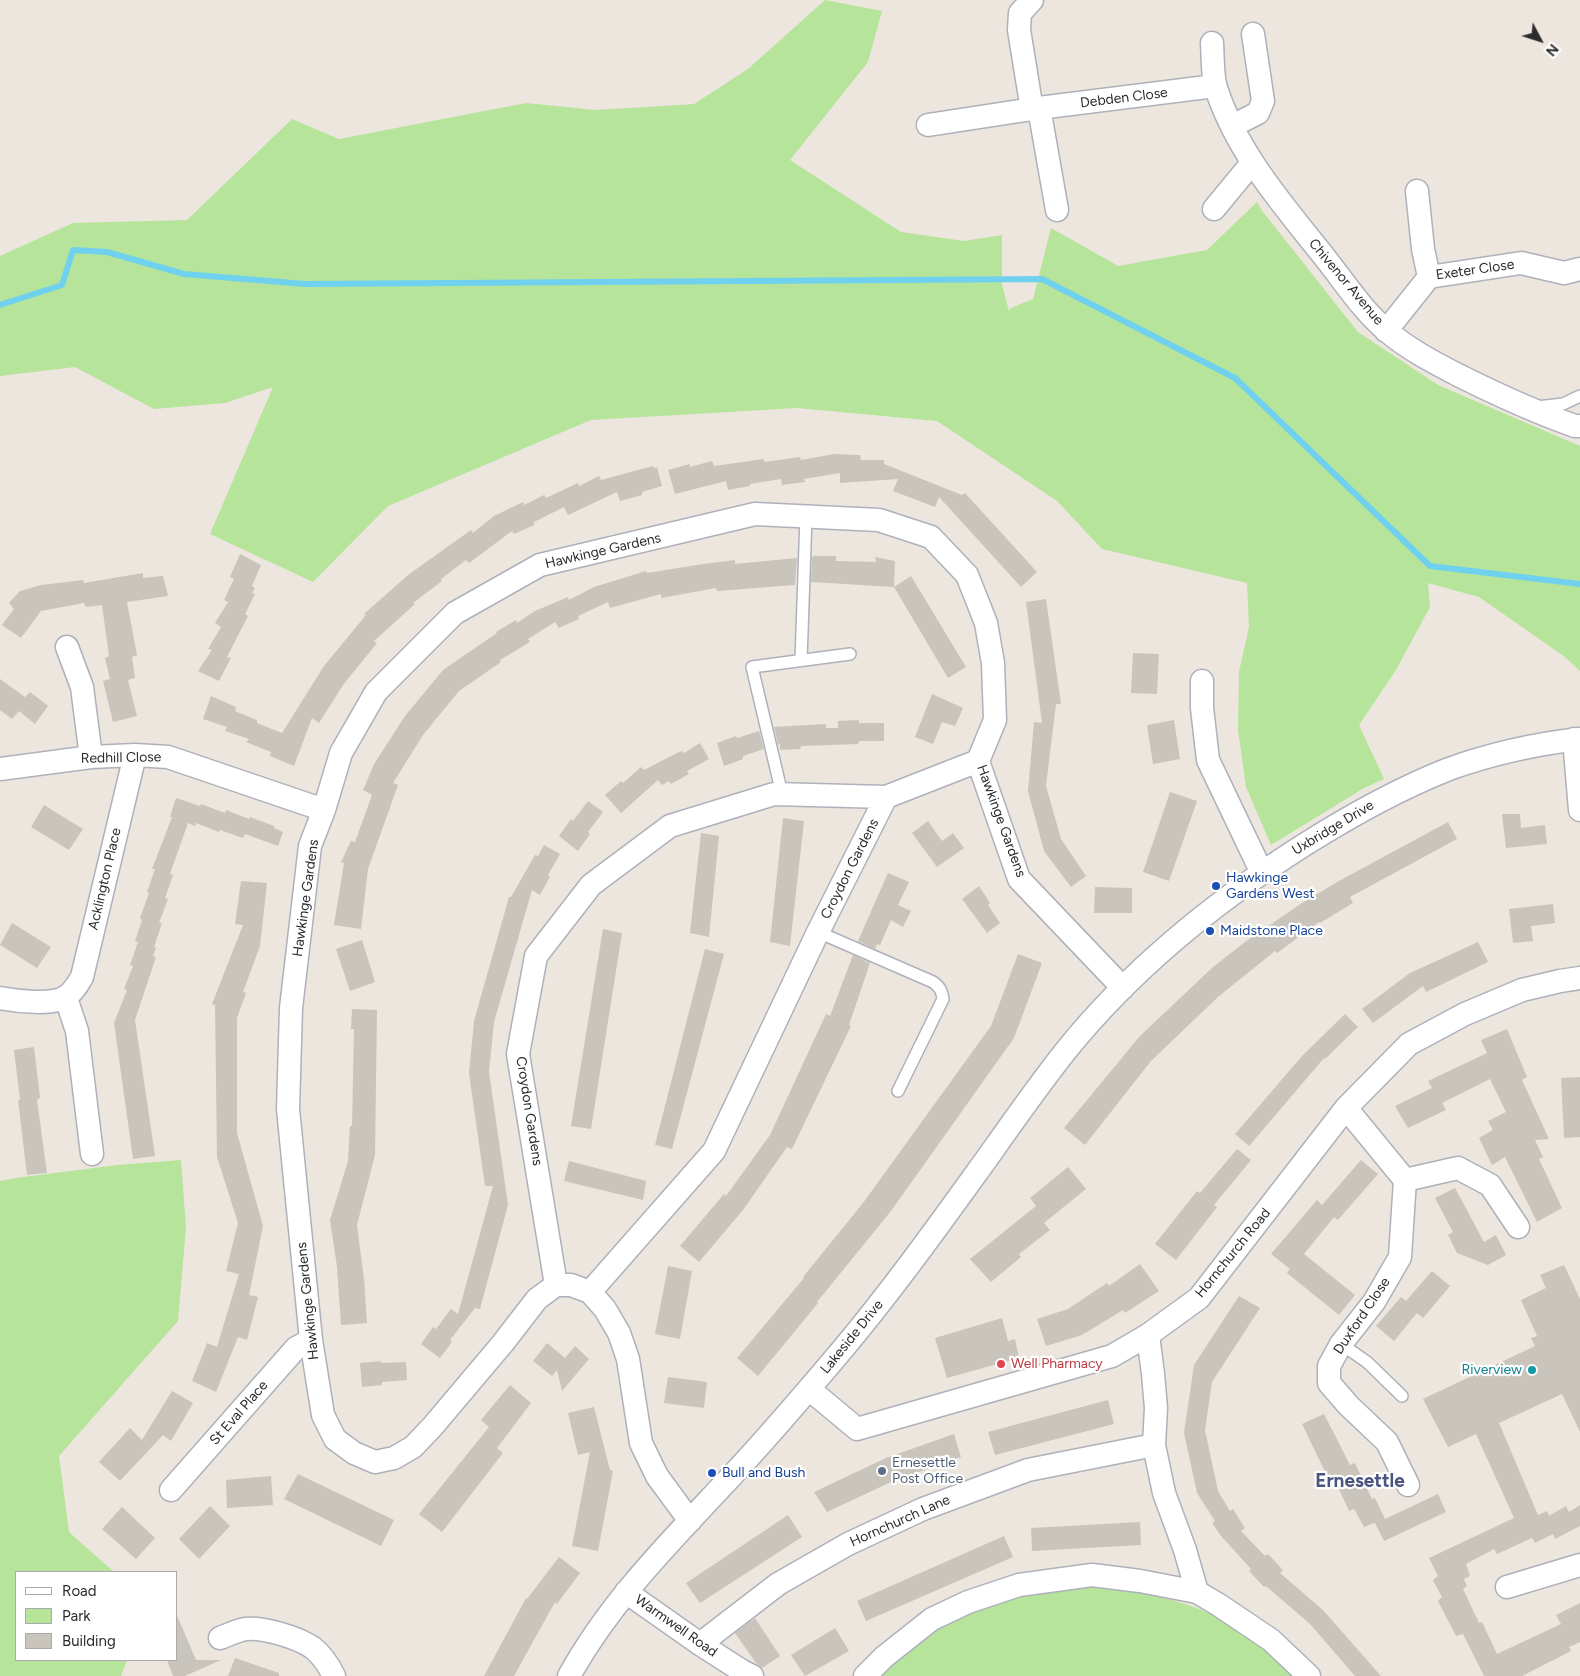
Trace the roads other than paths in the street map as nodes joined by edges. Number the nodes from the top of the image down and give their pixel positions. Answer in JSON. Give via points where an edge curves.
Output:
{"nodes":[{"id":1,"x":1032,"y":0,"type":"edge"},
{"id":2,"x":1253,"y":34,"type":"dead end"},
{"id":3,"x":1212,"y":43,"type":"dead end"},
{"id":4,"x":1215,"y":86,"type":"junction"},
{"id":5,"x":1036,"y":109,"type":"junction"},
{"id":6,"x":928,"y":125,"type":"dead end"},
{"id":7,"x":1232,"y":126,"type":"junction"},
{"id":8,"x":1252,"y":163,"type":"junction"},
{"id":9,"x":1416,"y":190,"type":"dead end"},
{"id":10,"x":1214,"y":209,"type":"dead end"},
{"id":11,"x":1056,"y":210,"type":"dead end"},
{"id":12,"x":1580,"y":269,"type":"edge"},
{"id":13,"x":1429,"y":277,"type":"junction"},
{"id":14,"x":1386,"y":331,"type":"junction"},
{"id":15,"x":1580,"y":396,"type":"edge"},
{"id":16,"x":1528,"y":408,"type":"junction"},
{"id":17,"x":1580,"y":426,"type":"edge"},
{"id":18,"x":806,"y":517,"type":"junction"},
{"id":19,"x":67,"y":647,"type":"dead end"},
{"id":20,"x":850,"y":654,"type":"dead end"},
{"id":21,"x":802,"y":660,"type":"junction"},
{"id":22,"x":1202,"y":681,"type":"dead end"},
{"id":23,"x":1577,"y":739,"type":"edge"},
{"id":24,"x":135,"y":755,"type":"junction"},
{"id":25,"x":91,"y":757,"type":"junction"},
{"id":26,"x":978,"y":761,"type":"junction"},
{"id":27,"x":0,"y":769,"type":"edge"},
{"id":28,"x":782,"y":794,"type":"junction"},
{"id":29,"x":886,"y":796,"type":"junction"},
{"id":30,"x":324,"y":810,"type":"junction"},
{"id":31,"x":1580,"y":810,"type":"edge"},
{"id":32,"x":1262,"y":873,"type":"junction"},
{"id":33,"x":818,"y":932,"type":"junction"},
{"id":34,"x":1580,"y":978,"type":"edge"},
{"id":35,"x":1123,"y":988,"type":"junction"},
{"id":36,"x":0,"y":998,"type":"edge"},
{"id":37,"x":66,"y":998,"type":"junction"},
{"id":38,"x":898,"y":1091,"type":"dead end"},
{"id":39,"x":1346,"y":1108,"type":"junction"},
{"id":40,"x":92,"y":1154,"type":"dead end"},
{"id":41,"x":1405,"y":1180,"type":"junction"},
{"id":42,"x":1518,"y":1227,"type":"dead end"},
{"id":43,"x":556,"y":1285,"type":"junction"},
{"id":44,"x":590,"y":1292,"type":"junction"},
{"id":45,"x":1148,"y":1335,"type":"junction"},
{"id":46,"x":311,"y":1340,"type":"junction"},
{"id":47,"x":1341,"y":1344,"type":"junction"},
{"id":48,"x":809,"y":1389,"type":"junction"},
{"id":49,"x":1402,"y":1396,"type":"dead end"},
{"id":50,"x":1154,"y":1445,"type":"junction"},
{"id":51,"x":1408,"y":1485,"type":"dead end"},
{"id":52,"x":171,"y":1490,"type":"dead end"},
{"id":53,"x":690,"y":1521,"type":"junction"},
{"id":54,"x":1580,"y":1566,"type":"edge"},
{"id":55,"x":1507,"y":1587,"type":"dead end"},
{"id":56,"x":626,"y":1592,"type":"junction"},
{"id":57,"x":1197,"y":1592,"type":"junction"},
{"id":58,"x":220,"y":1638,"type":"dead end"},
{"id":59,"x":700,"y":1644,"type":"junction"},
{"id":60,"x":334,"y":1676,"type":"edge"},
{"id":61,"x":570,"y":1676,"type":"edge"},
{"id":62,"x":752,"y":1676,"type":"edge"},
{"id":63,"x":865,"y":1676,"type":"edge"},
{"id":64,"x":1309,"y":1676,"type":"edge"}],
"edges":[{"from":1,"to":5,"type":"street","via":[[1020,13],[1019,30]]},
{"from":2,"to":7,"type":"street","via":[[1264,101],[1258,113]]},
{"from":3,"to":4,"type":"street","name":"Chivenor Avenue"},
{"from":4,"to":5,"type":"street","name":"Debden Close"},
{"from":4,"to":7,"type":"street","name":"Chivenor Avenue"},
{"from":5,"to":6,"type":"street","name":"Debden Close"},
{"from":5,"to":11,"type":"street"},
{"from":7,"to":8,"type":"street","name":"Chivenor Avenue"},
{"from":8,"to":10,"type":"street"},
{"from":8,"to":14,"type":"street","name":"Chivenor Avenue","via":[[1360,303]]},
{"from":9,"to":13,"type":"street","name":"Exeter Close"},
{"from":12,"to":13,"type":"street","name":"Exeter Close","via":[[1564,273],[1521,263]]},
{"from":13,"to":14,"type":"street","name":"Exeter Close"},
{"from":14,"to":16,"type":"street","name":"Chivenor Avenue","via":[[1443,367]]},
{"from":15,"to":16,"type":"lane","via":[[1563,404]]},
{"from":16,"to":17,"type":"street","name":"Chivenor Avenue"},
{"from":18,"to":21,"type":"lane"},
{"from":18,"to":26,"type":"street","name":"Hawkinge Gardens","via":[[879,520],[931,537],[967,575],[986,623],[993,663],[995,720]]},
{"from":18,"to":30,"type":"street","name":"Hawkinge Gardens","via":[[755,514],[540,565],[455,613],[376,692],[340,753]]},
{"from":19,"to":25,"type":"street","via":[[82,687]]},
{"from":20,"to":21,"type":"lane"},
{"from":21,"to":28,"type":"lane","via":[[752,666]]},
{"from":22,"to":32,"type":"street","via":[[1208,760]]},
{"from":23,"to":31,"type":"street"},
{"from":23,"to":32,"type":"street","name":"Uxbridge Drive","via":[[1497,754],[1431,776],[1347,819]]},
{"from":24,"to":25,"type":"street","name":"Redhill Close"},
{"from":24,"to":30,"type":"street","name":"Redhill Close","via":[[168,756]]},
{"from":24,"to":37,"type":"street","name":"Acklington Place","via":[[82,977]]},
{"from":25,"to":27,"type":"street","name":"Redhill Close"},
{"from":26,"to":29,"type":"street","name":"Croydon Gardens"},
{"from":26,"to":35,"type":"street","name":"Hawkinge Gardens","via":[[1019,879]]},
{"from":28,"to":29,"type":"street","name":"Croydon Gardens"},
{"from":28,"to":43,"type":"street","name":"Croydon Gardens","via":[[670,826],[595,881],[536,956],[518,1054]]},
{"from":29,"to":33,"type":"street","name":"Croydon Gardens"},
{"from":30,"to":46,"type":"street","name":"Hawkinge Gardens","via":[[310,846],[300,925],[291,1008],[288,1109]]},
{"from":32,"to":35,"type":"street","name":"Uxbridge Drive","via":[[1189,927]]},
{"from":33,"to":38,"type":"lane","via":[[933,982],[942,991],[942,999]]},
{"from":33,"to":44,"type":"street","name":"Croydon Gardens","via":[[714,1151]]},
{"from":34,"to":39,"type":"street","name":"Hornchurch Road","via":[[1522,990],[1465,1014],[1409,1044]]},
{"from":35,"to":48,"type":"street","name":"Lakeside Drive","via":[[1043,1080],[898,1280]]},
{"from":36,"to":37,"type":"street","via":[[47,1002]]},
{"from":37,"to":40,"type":"street","via":[[77,1032]]},
{"from":39,"to":41,"type":"street"},
{"from":39,"to":45,"type":"street","name":"Hornchurch Road","via":[[1199,1298]]},
{"from":41,"to":42,"type":"street","via":[[1458,1168],[1490,1185]]},
{"from":41,"to":47,"type":"street","name":"Duxford Close","via":[[1400,1257],[1374,1302]]},
{"from":43,"to":44,"type":"street","via":[[571,1285]]},
{"from":43,"to":46,"type":"street","name":"Hawkinge Gardens","via":[[537,1299],[433,1426],[413,1447],[394,1458],[375,1462],[354,1453],[335,1439],[323,1415]]},
{"from":44,"to":53,"type":"street","via":[[619,1333],[628,1358],[641,1443],[657,1476]]},
{"from":45,"to":48,"type":"street","name":"Hornchurch Road","via":[[1112,1356],[857,1429]]},
{"from":45,"to":50,"type":"street","via":[[1156,1408]]},
{"from":46,"to":52,"type":"street","name":"St Eval Place","via":[[296,1348]]},
{"from":47,"to":49,"type":"lane","via":[[1367,1362]]},
{"from":47,"to":51,"type":"street","name":"Duxford Close","via":[[1329,1366],[1329,1383],[1387,1442]]},
{"from":48,"to":53,"type":"street","name":"Lakeside Drive"},
{"from":50,"to":57,"type":"street","via":[[1164,1493]]},
{"from":50,"to":59,"type":"street","name":"Hornchurch Lane","via":[[1028,1470],[923,1509],[848,1544],[778,1584]]},
{"from":53,"to":56,"type":"street","name":"Lakeside Drive"},
{"from":54,"to":55,"type":"street"},
{"from":56,"to":59,"type":"street","name":"Warmwell Road"},
{"from":56,"to":61,"type":"street","name":"Lakeside Drive","via":[[585,1648]]},
{"from":57,"to":63,"type":"street","via":[[1092,1576],[1019,1585],[968,1602],[932,1619]]},
{"from":57,"to":64,"type":"street","via":[[1271,1640]]},
{"from":58,"to":60,"type":"street","via":[[245,1629],[268,1630],[313,1648]]},
{"from":59,"to":62,"type":"street","name":"Warmwell Road"}]}
